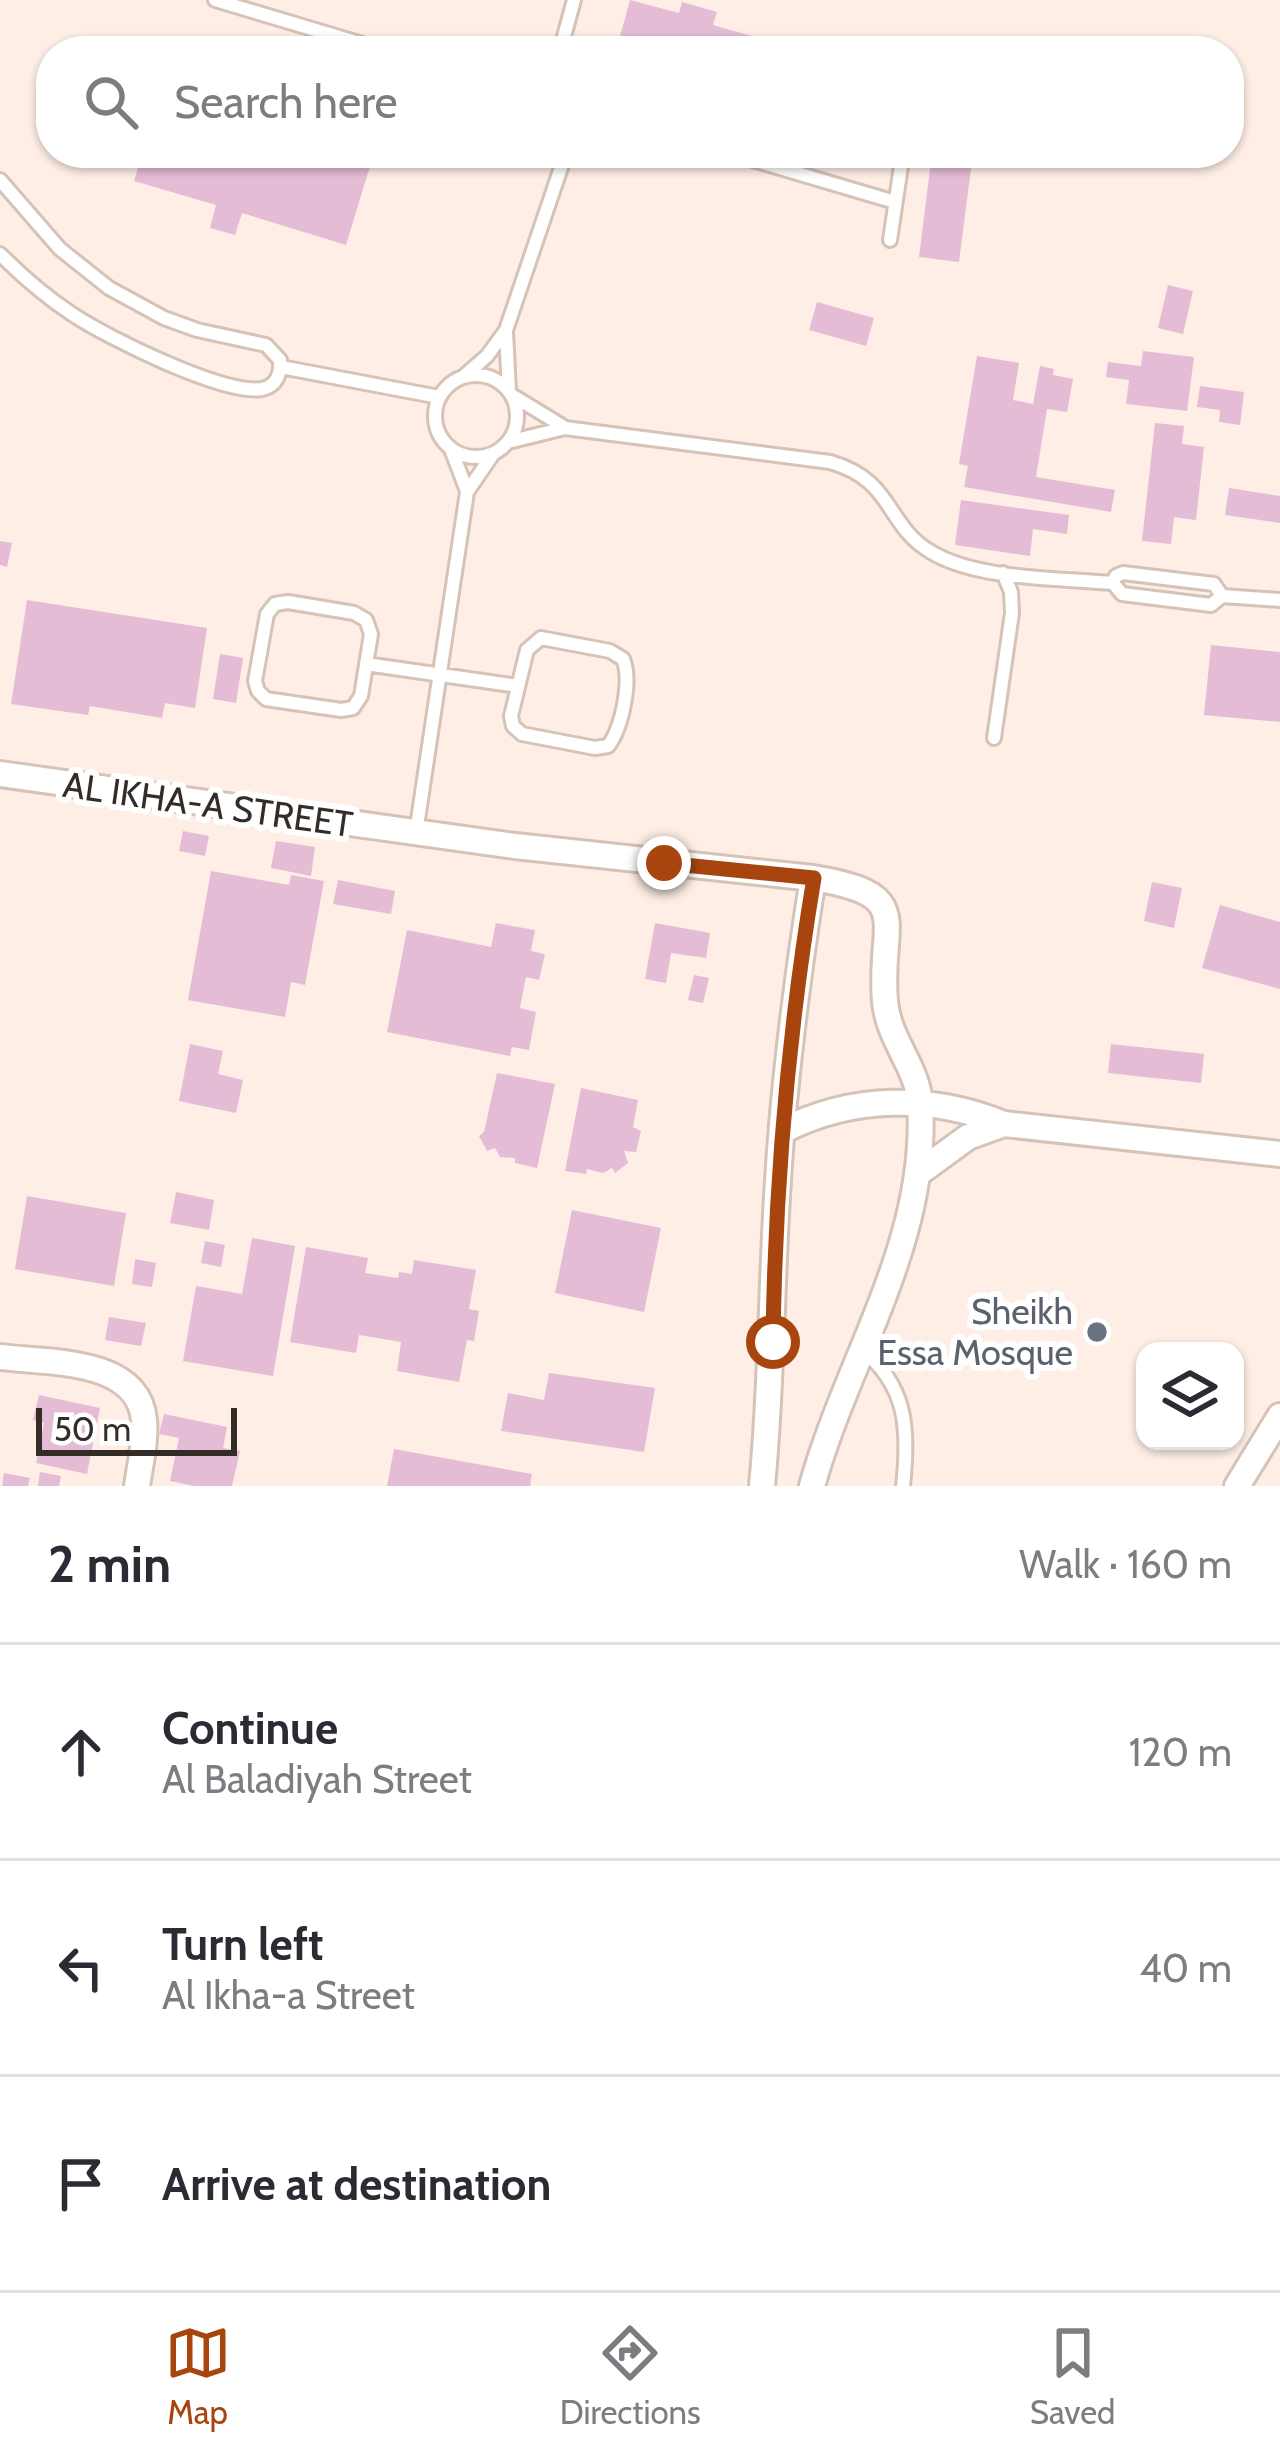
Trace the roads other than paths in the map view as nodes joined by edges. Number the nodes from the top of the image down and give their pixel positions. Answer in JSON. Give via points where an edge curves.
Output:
{"nodes":[{"id":1,"x":215,"y":0,"type":"edge"},
{"id":2,"x":574,"y":0,"type":"edge"},
{"id":3,"x":336,"y":36,"type":"edge"},
{"id":4,"x":564,"y":36,"type":"edge"},
{"id":5,"x":561,"y":168,"type":"edge"},
{"id":6,"x":780,"y":168,"type":"edge"},
{"id":7,"x":901,"y":168,"type":"edge"},
{"id":8,"x":0,"y":180,"type":"edge"},
{"id":9,"x":895,"y":202,"type":"junction"},
{"id":10,"x":890,"y":241,"type":"dead end"},
{"id":11,"x":0,"y":254,"type":"edge"},
{"id":12,"x":506,"y":330,"type":"junction"},
{"id":13,"x":281,"y":368,"type":"junction"},
{"id":14,"x":464,"y":376,"type":"junction"},
{"id":15,"x":510,"y":393,"type":"junction"},
{"id":16,"x":439,"y":397,"type":"junction"},
{"id":17,"x":565,"y":428,"type":"junction"},
{"id":18,"x":508,"y":442,"type":"junction"},
{"id":19,"x":451,"y":448,"type":"junction"},
{"id":20,"x":493,"y":454,"type":"junction"},
{"id":21,"x":467,"y":492,"type":"junction"},
{"id":22,"x":1003,"y":573,"type":"junction"},
{"id":23,"x":1112,"y":583,"type":"junction"},
{"id":24,"x":1222,"y":596,"type":"junction"},
{"id":25,"x":1280,"y":600,"type":"edge"},
{"id":26,"x":366,"y":664,"type":"junction"},
{"id":27,"x":440,"y":674,"type":"junction"},
{"id":28,"x":518,"y":686,"type":"junction"},
{"id":29,"x":994,"y":738,"type":"dead end"},
{"id":30,"x":0,"y":774,"type":"edge"},
{"id":31,"x":416,"y":833,"type":"junction"},
{"id":32,"x":814,"y":878,"type":"junction"},
{"id":33,"x":920,"y":1104,"type":"junction"},
{"id":34,"x":1004,"y":1124,"type":"junction"},
{"id":35,"x":782,"y":1131,"type":"junction"},
{"id":36,"x":1280,"y":1154,"type":"edge"},
{"id":37,"x":920,"y":1172,"type":"junction"},
{"id":38,"x":861,"y":1348,"type":"junction"},
{"id":39,"x":0,"y":1357,"type":"edge"},
{"id":40,"x":1280,"y":1416,"type":"edge"},
{"id":41,"x":137,"y":1486,"type":"edge"},
{"id":42,"x":762,"y":1486,"type":"edge"},
{"id":43,"x":812,"y":1486,"type":"edge"},
{"id":44,"x":903,"y":1486,"type":"edge"},
{"id":45,"x":1237,"y":1486,"type":"edge"}],
"edges":[{"from":1,"to":3,"type":"lane"},
{"from":2,"to":4,"type":"lane"},
{"from":5,"to":12,"type":"lane"},
{"from":6,"to":9,"type":"lane"},
{"from":7,"to":9,"type":"lane"},
{"from":8,"to":13,"type":"lane","via":[[60,249],[109,288],[197,330],[266,344]]},
{"from":9,"to":10,"type":"lane"},
{"from":11,"to":13,"type":"lane","via":[[70,314],[176,367],[256,389],[270,386]]},
{"from":12,"to":14,"type":"lane"},
{"from":12,"to":15,"type":"lane"},
{"from":13,"to":16,"type":"lane"},
{"from":14,"to":15,"type":"lane","via":[[489,377]]},
{"from":14,"to":16,"type":"lane"},
{"from":15,"to":17,"type":"lane"},
{"from":15,"to":18,"type":"lane","via":[[518,418]]},
{"from":16,"to":19,"type":"lane","via":[[434,419]]},
{"from":17,"to":18,"type":"lane"},
{"from":17,"to":22,"type":"lane","via":[[846,466],[874,484],[931,552]]},
{"from":18,"to":20,"type":"lane"},
{"from":19,"to":20,"type":"lane","via":[[471,457]]},
{"from":19,"to":21,"type":"lane"},
{"from":20,"to":21,"type":"lane"},
{"from":21,"to":27,"type":"lane"},
{"from":22,"to":23,"type":"lane"},
{"from":22,"to":29,"type":"lane","via":[[1012,602]]},
{"from":23,"to":24,"type":"lane","via":[[1122,594],[1211,605]]},
{"from":23,"to":24,"type":"lane","via":[[1124,573],[1214,584]]},
{"from":24,"to":25,"type":"lane"},
{"from":26,"to":26,"type":"lane","via":[[371,634],[361,616],[281,602],[267,614],[256,686],[266,699],[347,710],[358,703]]},
{"from":26,"to":27,"type":"lane"},
{"from":27,"to":28,"type":"lane"},
{"from":27,"to":31,"type":"lane"},
{"from":28,"to":28,"type":"lane","via":[[511,716],[522,734],[596,748],[613,741],[627,672],[617,654],[541,638],[526,650]]},
{"from":30,"to":31,"type":"street","name":"AL IKHA-A STREET"},
{"from":31,"to":32,"type":"street","name":"AL IKHA-A STREET"},
{"from":32,"to":33,"type":"street","name":"AL IKHA-A STREET","via":[[866,889],[884,907],[887,1019]]},
{"from":32,"to":35,"type":"street"},
{"from":33,"to":34,"type":"street"},
{"from":33,"to":35,"type":"street","via":[[848,1106]]},
{"from":33,"to":37,"type":"street"},
{"from":34,"to":36,"type":"street"},
{"from":34,"to":37,"type":"street","via":[[968,1137]]},
{"from":35,"to":42,"type":"street"},
{"from":37,"to":38,"type":"street","via":[[907,1236]]},
{"from":38,"to":43,"type":"street"},
{"from":38,"to":44,"type":"lane","via":[[885,1370],[905,1414]]},
{"from":39,"to":41,"type":"street","via":[[97,1370],[127,1384],[145,1424]]},
{"from":40,"to":45,"type":"street"}]}
